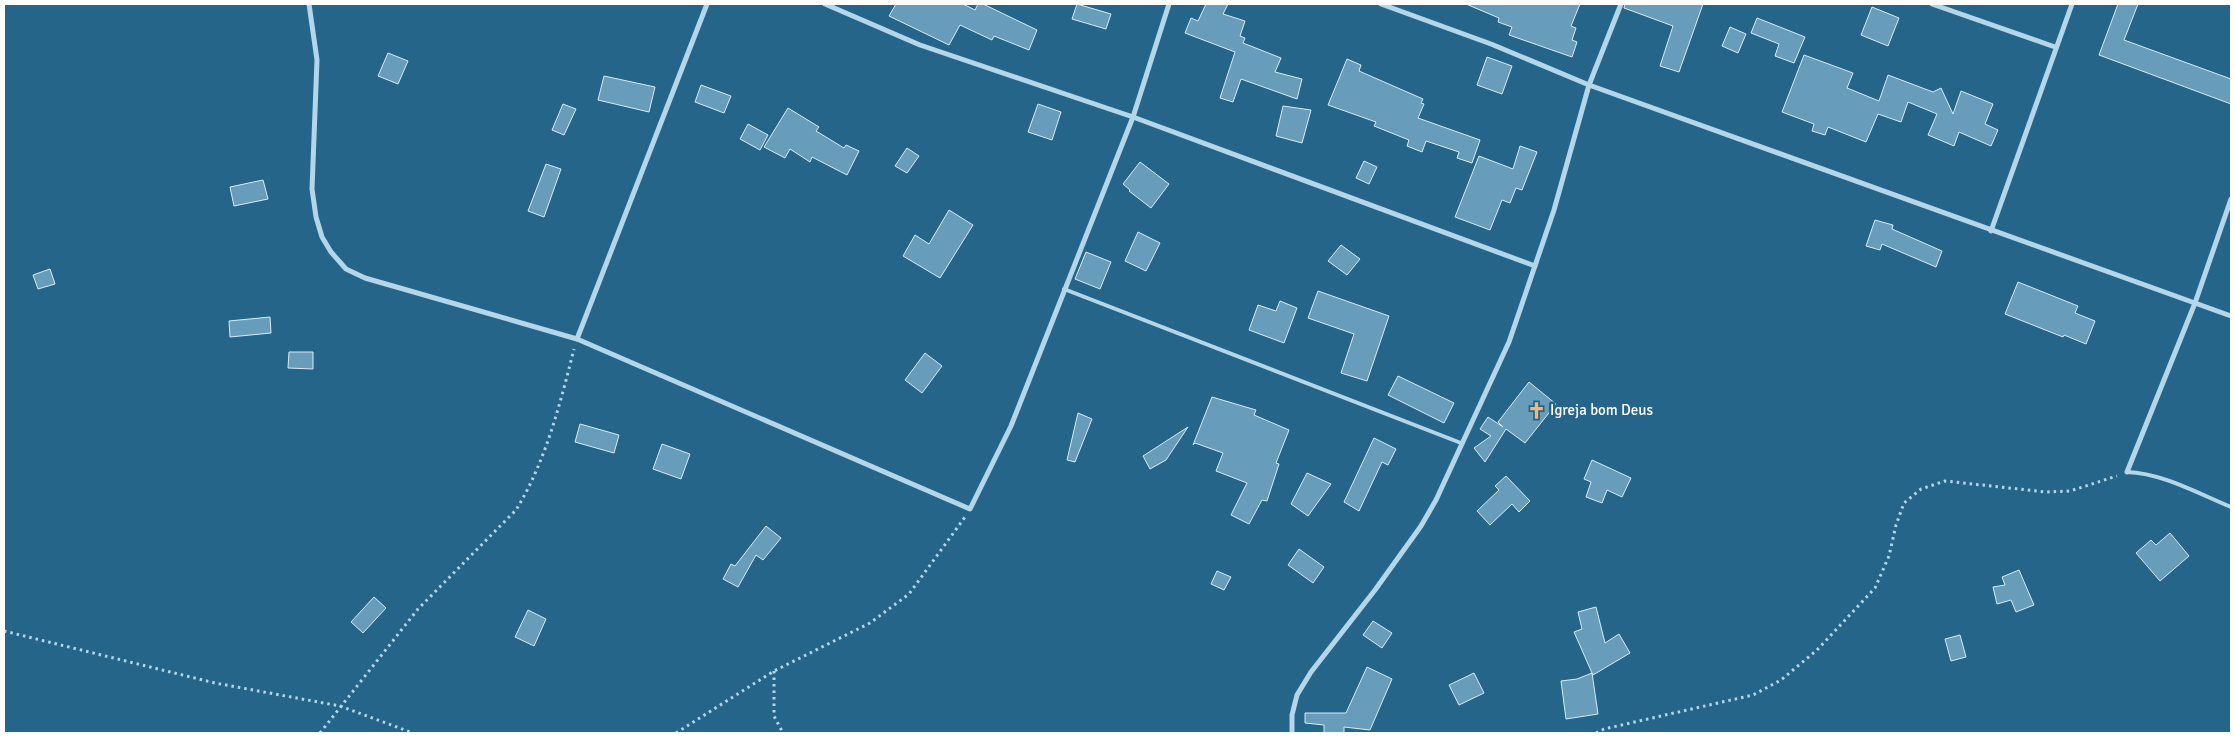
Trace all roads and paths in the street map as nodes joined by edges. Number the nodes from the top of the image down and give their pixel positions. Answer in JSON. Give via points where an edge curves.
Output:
{"nodes":[{"id":1,"x":309,"y":4,"type":"edge"},
{"id":2,"x":707,"y":4,"type":"edge"},
{"id":3,"x":825,"y":4,"type":"edge"},
{"id":4,"x":1168,"y":4,"type":"edge"},
{"id":5,"x":1381,"y":4,"type":"edge"},
{"id":6,"x":1621,"y":4,"type":"edge"},
{"id":7,"x":1932,"y":4,"type":"edge"},
{"id":8,"x":2072,"y":4,"type":"edge"},
{"id":9,"x":2055,"y":47,"type":"junction"},
{"id":10,"x":1589,"y":85,"type":"junction"},
{"id":11,"x":1133,"y":117,"type":"junction"},
{"id":12,"x":2231,"y":199,"type":"edge"},
{"id":13,"x":1991,"y":231,"type":"junction"},
{"id":14,"x":1535,"y":266,"type":"junction"},
{"id":15,"x":1064,"y":289,"type":"junction"},
{"id":16,"x":2195,"y":303,"type":"junction"},
{"id":17,"x":2231,"y":316,"type":"edge"},
{"id":18,"x":577,"y":338,"type":"junction"},
{"id":19,"x":1461,"y":443,"type":"junction"},
{"id":20,"x":2127,"y":472,"type":"junction"},
{"id":21,"x":2231,"y":507,"type":"edge"},
{"id":22,"x":970,"y":510,"type":"junction"},
{"id":23,"x":4,"y":631,"type":"edge"},
{"id":24,"x":774,"y":671,"type":"junction"},
{"id":25,"x":340,"y":706,"type":"junction"},
{"id":26,"x":320,"y":733,"type":"edge"},
{"id":27,"x":413,"y":733,"type":"edge"},
{"id":28,"x":676,"y":733,"type":"edge"},
{"id":29,"x":783,"y":733,"type":"edge"},
{"id":30,"x":1292,"y":733,"type":"edge"},
{"id":31,"x":1596,"y":733,"type":"edge"}],
"edges":[{"from":1,"to":18,"type":"street","via":[[317,60],[312,190],[322,237],[331,252],[346,269],[365,278]]},
{"from":2,"to":18,"type":"street"},
{"from":3,"to":11,"type":"street","via":[[920,45]]},
{"from":4,"to":11,"type":"street"},
{"from":5,"to":10,"type":"street","via":[[1491,44]]},
{"from":6,"to":10,"type":"street"},
{"from":7,"to":9,"type":"street"},
{"from":8,"to":9,"type":"street"},
{"from":9,"to":13,"type":"street"},
{"from":10,"to":13,"type":"street"},
{"from":10,"to":14,"type":"street"},
{"from":11,"to":14,"type":"street"},
{"from":11,"to":15,"type":"street"},
{"from":12,"to":16,"type":"street"},
{"from":13,"to":16,"type":"street"},
{"from":14,"to":19,"type":"street","via":[[1509,342]]},
{"from":15,"to":19,"type":"lane"},
{"from":15,"to":22,"type":"street","via":[[1011,426]]},
{"from":16,"to":17,"type":"street"},
{"from":16,"to":20,"type":"street"},
{"from":18,"to":22,"type":"street"},
{"from":18,"to":25,"type":"path","via":[[552,428],[516,510],[418,609]]},
{"from":19,"to":30,"type":"street","via":[[1436,500],[1420,526],[1297,695]]},
{"from":20,"to":21,"type":"lane","via":[[2159,478]]},
{"from":20,"to":31,"type":"path","via":[[2070,491],[2046,492],[1944,481],[1920,489],[1904,503],[1889,556],[1875,588],[1817,650],[1781,680],[1753,695]]},
{"from":22,"to":24,"type":"path","via":[[909,594],[870,623]]},
{"from":23,"to":25,"type":"path","via":[[215,683]]},
{"from":24,"to":28,"type":"path"},
{"from":24,"to":29,"type":"path","via":[[774,716]]},
{"from":25,"to":26,"type":"path"},
{"from":25,"to":27,"type":"path"}]}
